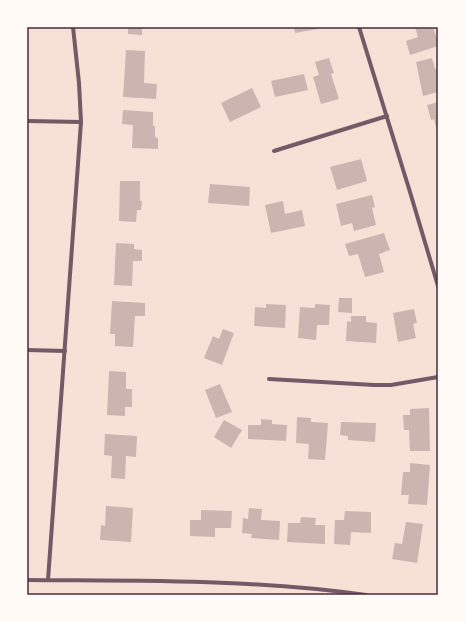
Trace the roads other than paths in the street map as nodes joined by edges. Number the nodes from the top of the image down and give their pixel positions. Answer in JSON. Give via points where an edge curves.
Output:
{"nodes":[{"id":1,"x":73,"y":27,"type":"edge"},
{"id":2,"x":359,"y":27,"type":"edge"},
{"id":3,"x":387,"y":116,"type":"junction"},
{"id":4,"x":27,"y":121,"type":"edge"},
{"id":5,"x":81,"y":122,"type":"junction"},
{"id":6,"x":274,"y":151,"type":"dead end"},
{"id":7,"x":438,"y":286,"type":"edge"},
{"id":8,"x":27,"y":350,"type":"edge"},
{"id":9,"x":65,"y":351,"type":"junction"},
{"id":10,"x":438,"y":377,"type":"edge"},
{"id":11,"x":269,"y":378,"type":"dead end"},
{"id":12,"x":27,"y":580,"type":"edge"},
{"id":13,"x":48,"y":580,"type":"junction"},
{"id":14,"x":366,"y":595,"type":"edge"}],
"edges":[{"from":1,"to":5,"type":"street"},
{"from":2,"to":3,"type":"street"},
{"from":3,"to":6,"type":"street"},
{"from":3,"to":7,"type":"street"},
{"from":4,"to":5,"type":"street"},
{"from":5,"to":9,"type":"street"},
{"from":8,"to":9,"type":"street"},
{"from":9,"to":13,"type":"street"},
{"from":10,"to":11,"type":"street","via":[[374,386]]},
{"from":12,"to":13,"type":"street"},
{"from":13,"to":14,"type":"street","via":[[230,583]]}]}
